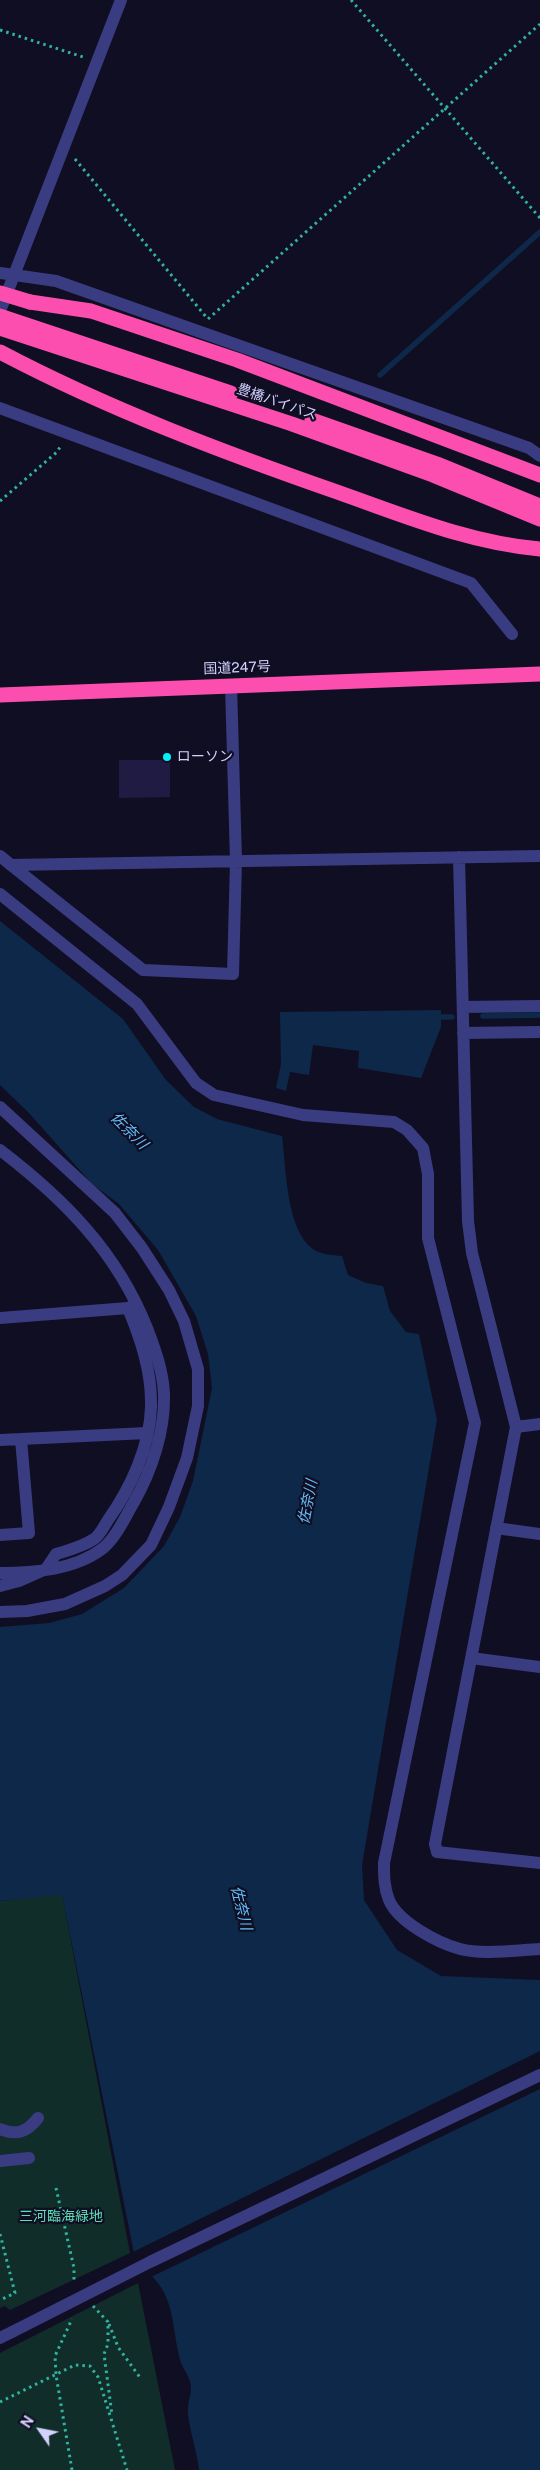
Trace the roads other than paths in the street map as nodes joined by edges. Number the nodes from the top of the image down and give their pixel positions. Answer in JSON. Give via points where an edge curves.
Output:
{"nodes":[{"id":1,"x":121,"y":0,"type":"edge"},
{"id":2,"x":0,"y":273,"type":"edge"},
{"id":3,"x":13,"y":274,"type":"junction"},
{"id":4,"x":0,"y":294,"type":"edge"},
{"id":5,"x":0,"y":311,"type":"edge"},
{"id":6,"x":0,"y":316,"type":"edge"},
{"id":7,"x":0,"y":328,"type":"edge"},
{"id":8,"x":21,"y":329,"type":"junction"},
{"id":9,"x":6,"y":355,"type":"edge"},
{"id":10,"x":0,"y":408,"type":"edge"},
{"id":11,"x":540,"y":456,"type":"edge"},
{"id":12,"x":435,"y":469,"type":"junction"},
{"id":13,"x":540,"y":475,"type":"edge"},
{"id":14,"x":540,"y":506,"type":"edge"},
{"id":15,"x":540,"y":519,"type":"edge"},
{"id":16,"x":540,"y":549,"type":"edge"},
{"id":17,"x":512,"y":634,"type":"dead end"},
{"id":18,"x":540,"y":674,"type":"edge"},
{"id":19,"x":475,"y":678,"type":"junction"},
{"id":20,"x":540,"y":678,"type":"edge"},
{"id":21,"x":231,"y":685,"type":"junction"},
{"id":22,"x":0,"y":695,"type":"edge"},
{"id":23,"x":0,"y":856,"type":"edge"},
{"id":24,"x":540,"y":856,"type":"edge"},
{"id":25,"x":459,"y":858,"type":"junction"},
{"id":26,"x":236,"y":861,"type":"junction"},
{"id":27,"x":11,"y":865,"type":"junction"},
{"id":28,"x":0,"y":894,"type":"edge"},
{"id":29,"x":540,"y":1006,"type":"edge"},
{"id":30,"x":463,"y":1008,"type":"junction"},
{"id":31,"x":540,"y":1032,"type":"edge"},
{"id":32,"x":463,"y":1033,"type":"junction"},
{"id":33,"x":0,"y":1107,"type":"edge"},
{"id":34,"x":0,"y":1150,"type":"edge"},
{"id":35,"x":132,"y":1305,"type":"junction"},
{"id":36,"x":0,"y":1318,"type":"edge"},
{"id":37,"x":540,"y":1424,"type":"edge"},
{"id":38,"x":516,"y":1427,"type":"junction"},
{"id":39,"x":146,"y":1433,"type":"junction"},
{"id":40,"x":21,"y":1439,"type":"junction"},
{"id":41,"x":0,"y":1440,"type":"edge"},
{"id":42,"x":496,"y":1528,"type":"junction"},
{"id":43,"x":540,"y":1534,"type":"edge"},
{"id":44,"x":0,"y":1535,"type":"edge"},
{"id":45,"x":46,"y":1569,"type":"junction"},
{"id":46,"x":0,"y":1573,"type":"edge"},
{"id":47,"x":0,"y":1586,"type":"edge"},
{"id":48,"x":0,"y":1612,"type":"edge"},
{"id":49,"x":471,"y":1658,"type":"junction"},
{"id":50,"x":540,"y":1667,"type":"edge"},
{"id":51,"x":540,"y":1863,"type":"edge"},
{"id":52,"x":540,"y":1945,"type":"edge"},
{"id":53,"x":540,"y":1949,"type":"edge"},
{"id":54,"x":495,"y":1950,"type":"junction"},
{"id":55,"x":540,"y":2075,"type":"edge"},
{"id":56,"x":38,"y":2118,"type":"dead end"},
{"id":57,"x":0,"y":2129,"type":"edge"},
{"id":58,"x":29,"y":2158,"type":"dead end"},
{"id":59,"x":0,"y":2161,"type":"edge"},
{"id":60,"x":0,"y":2338,"type":"edge"}],
"edges":[{"from":1,"to":3,"type":"street"},
{"from":2,"to":3,"type":"street"},
{"from":3,"to":5,"type":"street"},
{"from":3,"to":11,"type":"street","via":[[56,281],[529,448]]},
{"from":4,"to":13,"type":"highway","bridge":true,"via":[[91,311],[228,357]]},
{"from":6,"to":8,"type":"highway","name":"豊橋バイパス"},
{"from":7,"to":8,"type":"highway","name":"豊橋バイパス"},
{"from":8,"to":12,"type":"highway","name":"豊橋バイパス","via":[[292,424]]},
{"from":9,"to":16,"type":"highway","via":[[235,456],[450,532]]},
{"from":10,"to":17,"type":"street","via":[[470,583]]},
{"from":12,"to":14,"type":"highway","name":"豊橋バイパス"},
{"from":12,"to":15,"type":"highway","name":"豊橋バイパス"},
{"from":18,"to":19,"type":"highway","name":"国道247号"},
{"from":19,"to":20,"type":"highway","name":"国道247号"},
{"from":19,"to":21,"type":"highway","name":"国道247号"},
{"from":21,"to":22,"type":"highway","name":"国道247号"},
{"from":21,"to":26,"type":"street"},
{"from":23,"to":27,"type":"street"},
{"from":24,"to":25,"type":"street"},
{"from":25,"to":26,"type":"street"},
{"from":25,"to":30,"type":"street"},
{"from":26,"to":27,"type":"street"},
{"from":26,"to":27,"type":"street","via":[[233,974],[143,970]]},
{"from":28,"to":54,"type":"street","via":[[137,1004],[196,1083],[214,1095],[303,1115],[394,1122],[407,1130],[423,1148],[428,1174],[428,1238],[475,1423],[384,1863],[384,1884],[390,1902],[404,1919],[428,1936],[461,1949]]},
{"from":29,"to":30,"type":"street"},
{"from":30,"to":32,"type":"street"},
{"from":31,"to":32,"type":"street"},
{"from":32,"to":38,"type":"street","via":[[468,1221],[472,1253]]},
{"from":33,"to":48,"type":"street","via":[[115,1213],[142,1248],[169,1290],[184,1322],[198,1369],[198,1406],[187,1458],[151,1545],[122,1575],[89,1594],[65,1604],[27,1612]]},
{"from":34,"to":35,"type":"street","via":[[37,1178],[77,1218],[110,1257]]},
{"from":35,"to":36,"type":"street"},
{"from":35,"to":39,"type":"street","via":[[147,1365],[151,1409]]},
{"from":35,"to":45,"type":"street","via":[[155,1348],[164,1393],[163,1417],[147,1478],[103,1548],[69,1565]]},
{"from":37,"to":38,"type":"street"},
{"from":38,"to":42,"type":"street"},
{"from":39,"to":40,"type":"street"},
{"from":39,"to":45,"type":"street","via":[[138,1465],[126,1492],[96,1538],[78,1548],[56,1554]]},
{"from":40,"to":41,"type":"street"},
{"from":40,"to":44,"type":"street","via":[[29,1533]]},
{"from":42,"to":43,"type":"street"},
{"from":42,"to":49,"type":"street"},
{"from":45,"to":46,"type":"street"},
{"from":45,"to":47,"type":"street"},
{"from":49,"to":50,"type":"street"},
{"from":49,"to":51,"type":"street","via":[[435,1844],[437,1852]]},
{"from":52,"to":54,"type":"street"},
{"from":53,"to":54,"type":"street"},
{"from":55,"to":60,"type":"street","bridge":true,"via":[[150,2262]]},
{"from":56,"to":57,"type":"street","via":[[30,2129],[21,2133]]},
{"from":58,"to":59,"type":"street"}]}
